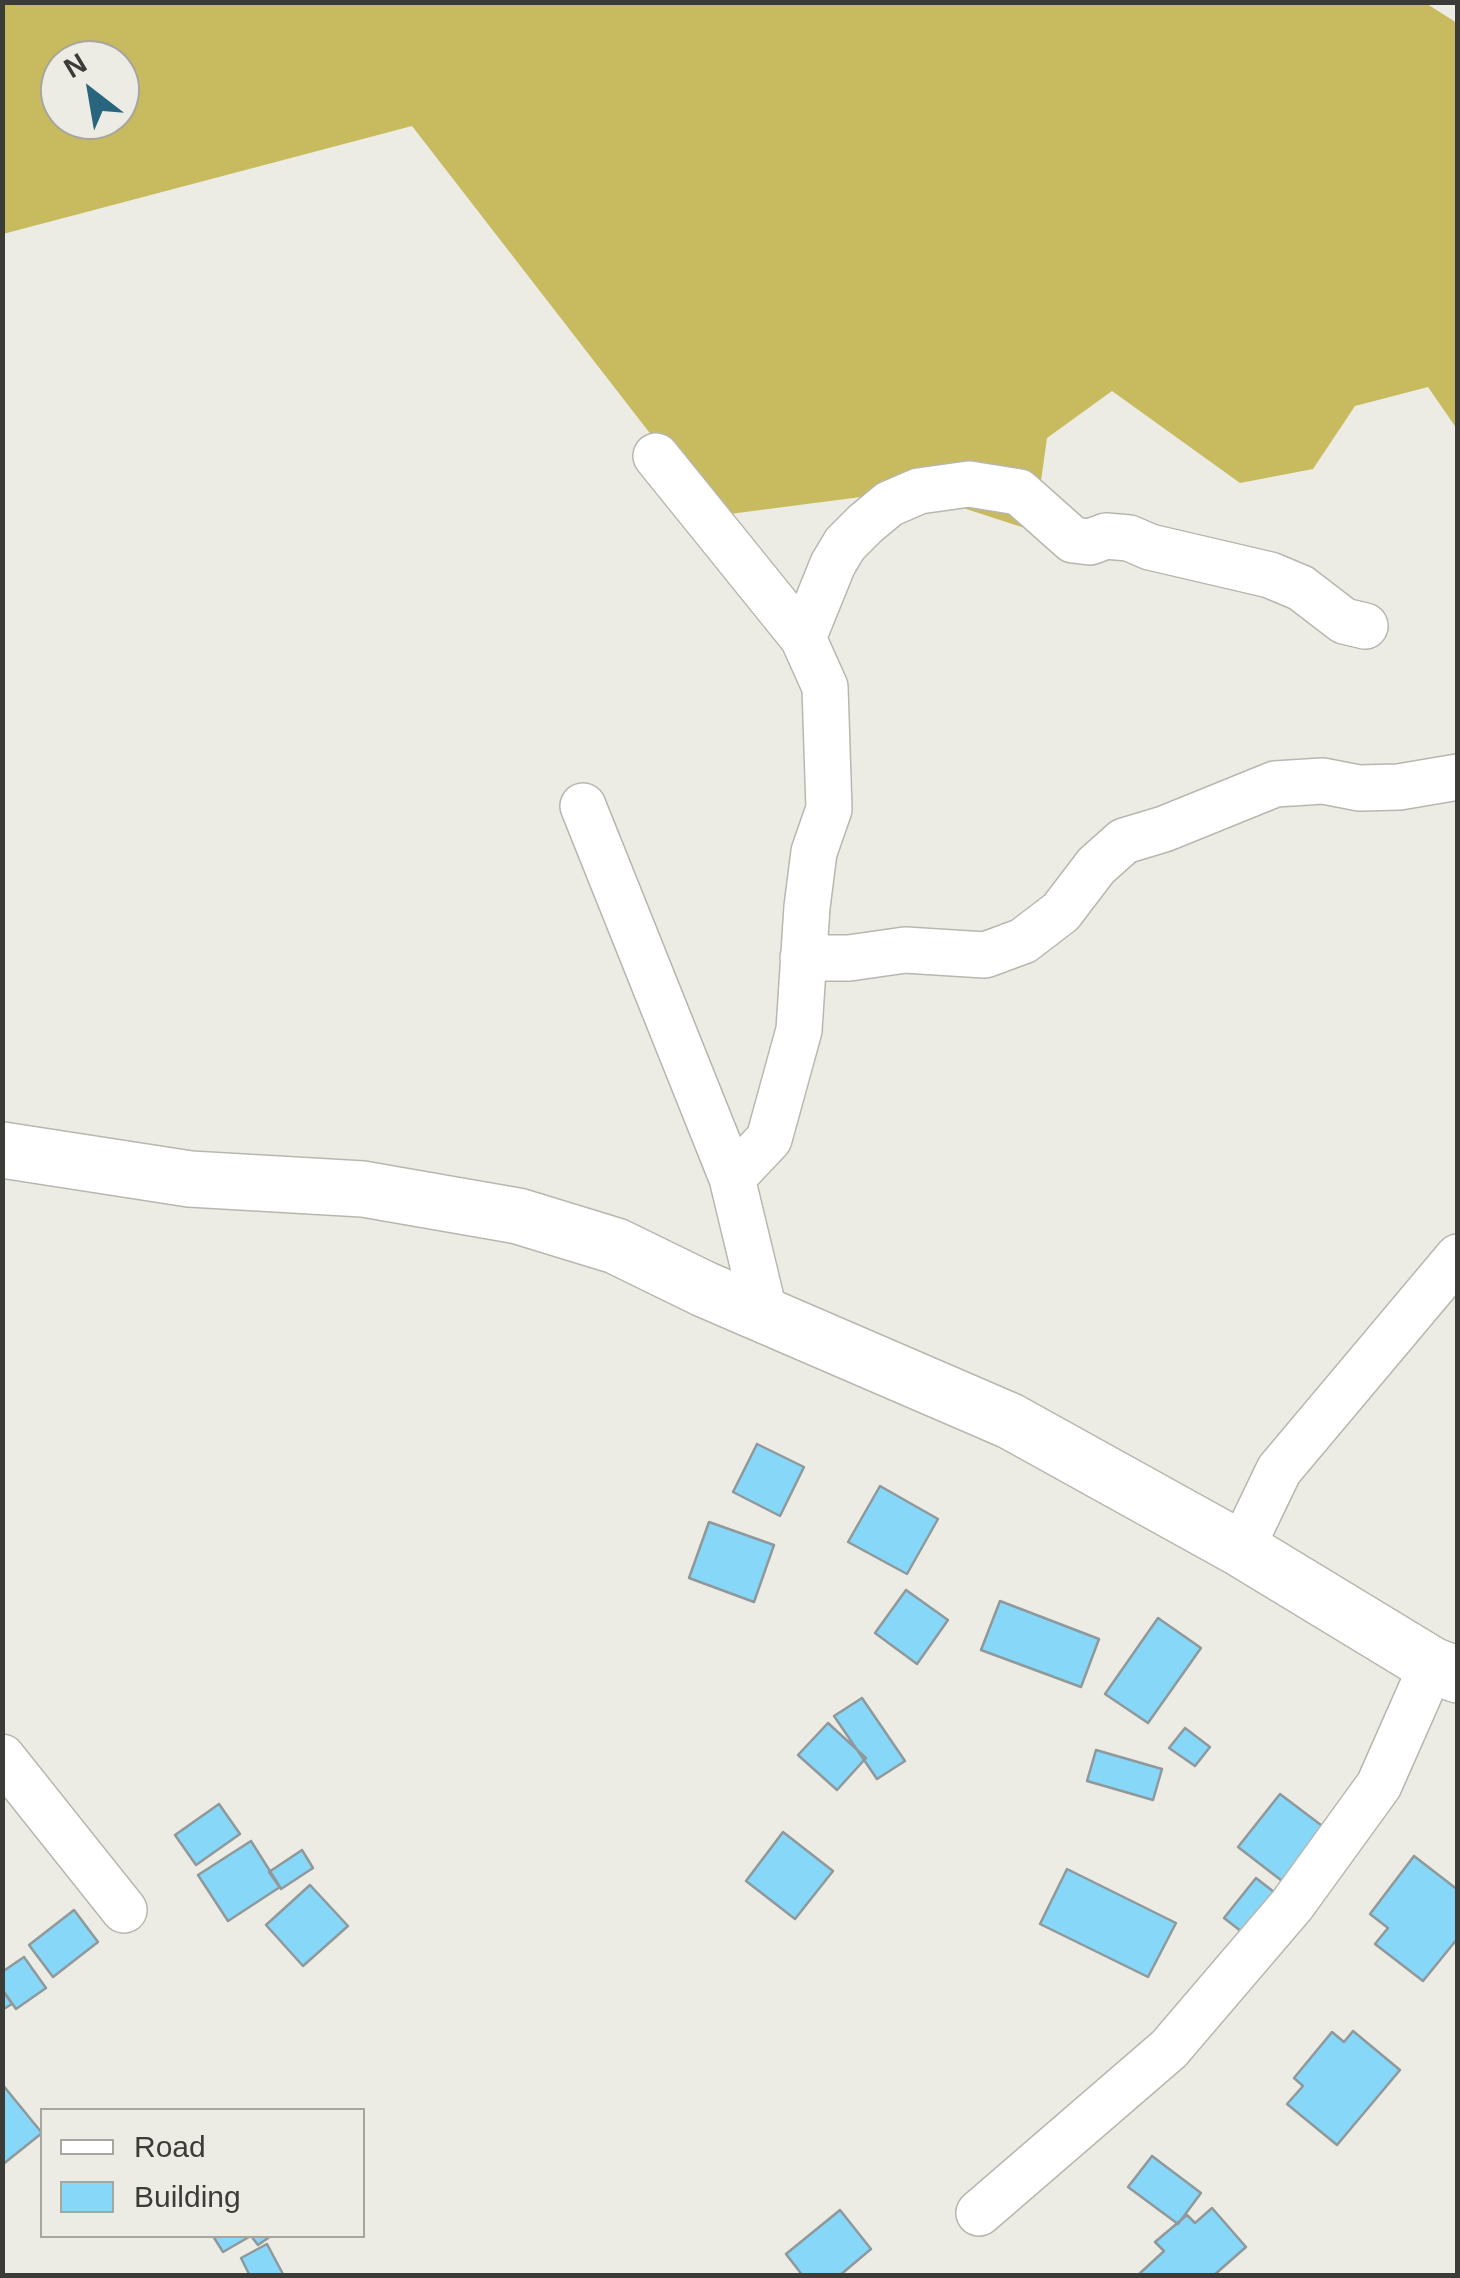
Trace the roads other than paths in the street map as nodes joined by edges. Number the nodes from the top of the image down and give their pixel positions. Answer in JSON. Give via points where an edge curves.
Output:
{"nodes":[{"id":1,"x":656,"y":456,"type":"dead end"},
{"id":2,"x":1365,"y":626,"type":"dead end"},
{"id":3,"x":804,"y":638,"type":"junction"},
{"id":4,"x":1458,"y":776,"type":"edge"},
{"id":5,"x":583,"y":806,"type":"dead end"},
{"id":6,"x":804,"y":958,"type":"junction"},
{"id":7,"x":2,"y":1150,"type":"edge"},
{"id":8,"x":732,"y":1178,"type":"junction"},
{"id":9,"x":1458,"y":1256,"type":"edge"},
{"id":10,"x":765,"y":1315,"type":"junction"},
{"id":11,"x":1240,"y":1549,"type":"junction"},
{"id":12,"x":1445,"y":1670,"type":"edge"},
{"id":13,"x":2,"y":1757,"type":"edge"},
{"id":14,"x":124,"y":1910,"type":"dead end"},
{"id":15,"x":979,"y":2213,"type":"dead end"}],
"edges":[{"from":1,"to":3,"type":"street"},
{"from":2,"to":3,"type":"street","via":[[1344,622],[1300,588],[1270,575],[1129,538],[1073,540],[1019,492],[970,484],[919,492],[888,504],[865,524],[833,564]]},
{"from":3,"to":6,"type":"street","via":[[825,688],[829,809],[814,852]]},
{"from":4,"to":6,"type":"street","via":[[1399,787],[1323,780],[1275,784],[1124,841],[1060,912],[1023,941],[985,955],[905,950]]},
{"from":5,"to":8,"type":"street"},
{"from":6,"to":8,"type":"street","via":[[799,1030],[769,1139]]},
{"from":7,"to":10,"type":"street","via":[[190,1179],[362,1189],[518,1216],[616,1246]]},
{"from":8,"to":10,"type":"street"},
{"from":9,"to":11,"type":"street","via":[[1279,1470]]},
{"from":10,"to":11,"type":"street","via":[[1010,1421]]},
{"from":11,"to":12,"type":"street"},
{"from":12,"to":15,"type":"street","via":[[1379,1785],[1292,1905],[1168,2049]]},
{"from":13,"to":14,"type":"street"}]}
